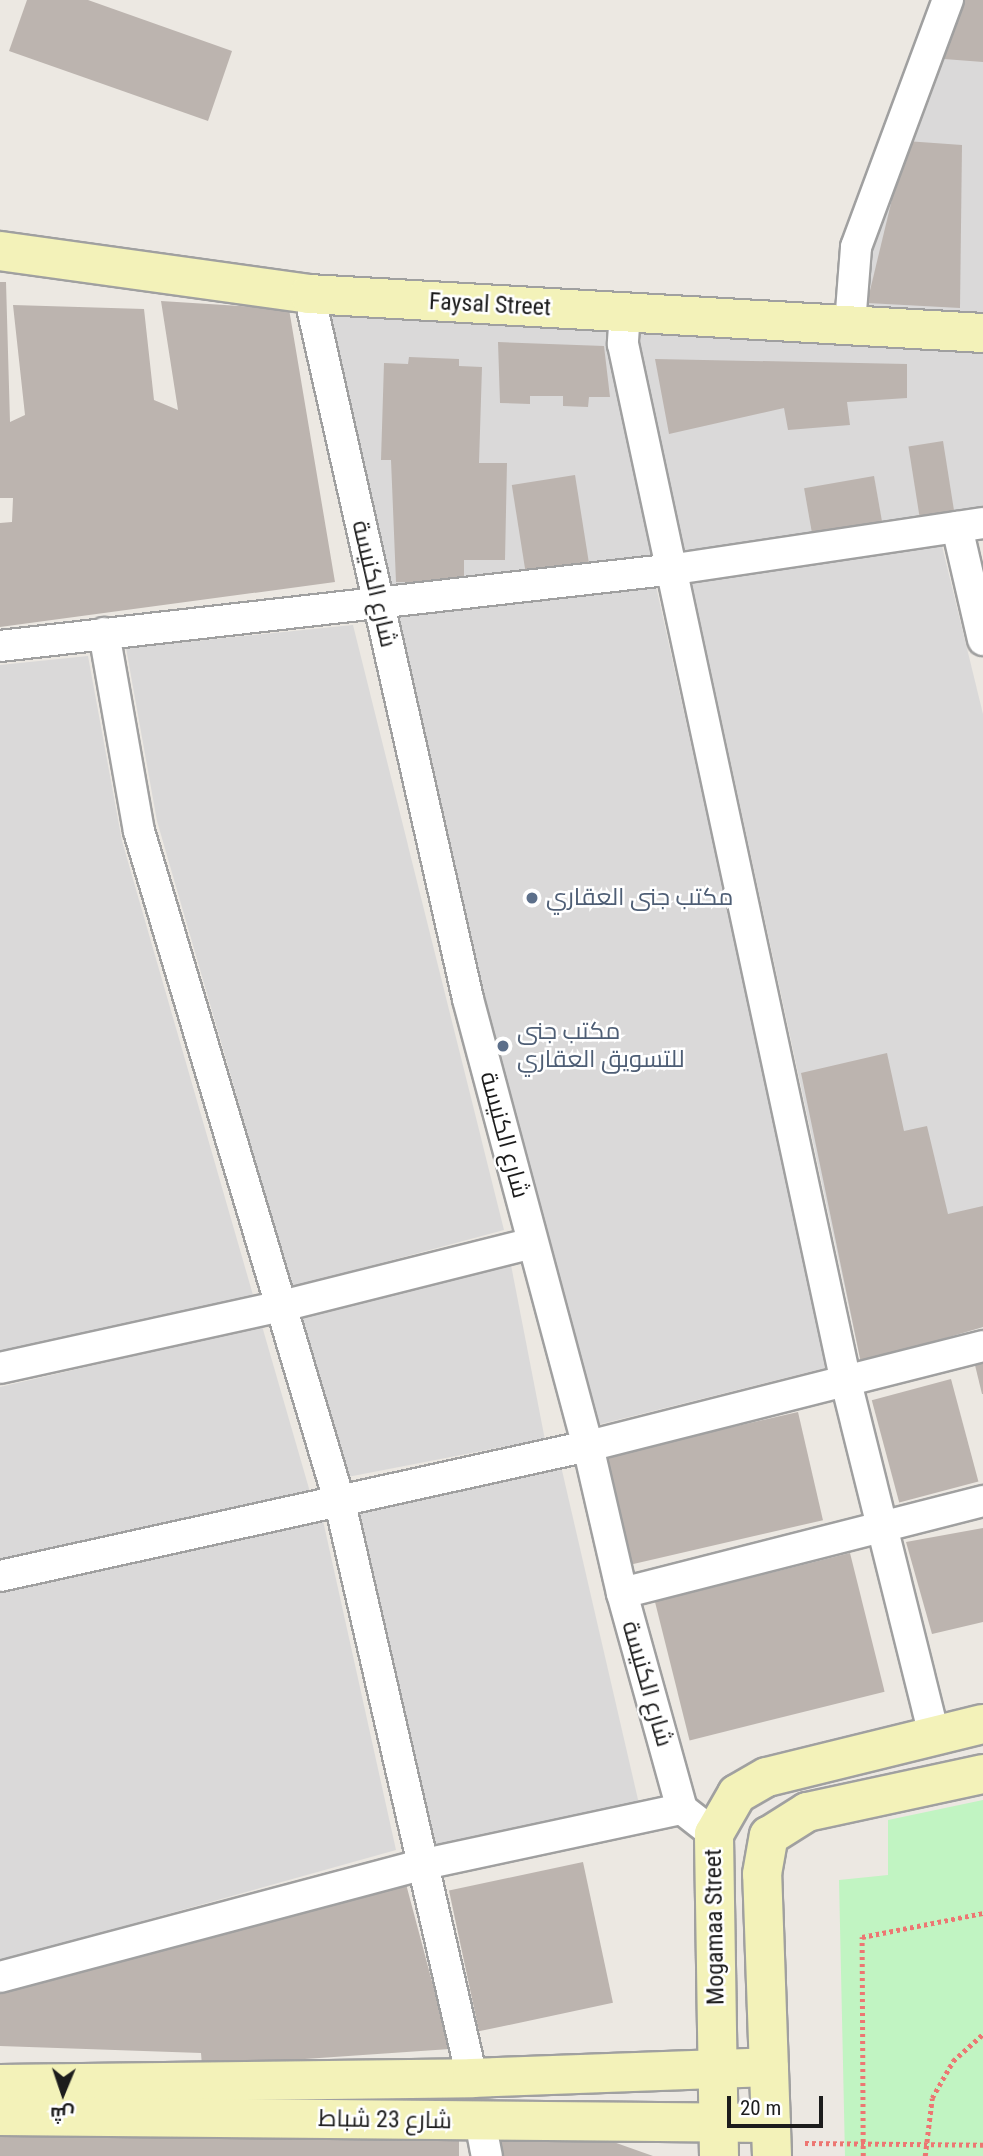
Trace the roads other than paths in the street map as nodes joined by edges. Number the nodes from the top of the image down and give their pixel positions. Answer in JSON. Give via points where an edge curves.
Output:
{"nodes":[{"id":1,"x":948,"y":0,"type":"edge"},
{"id":2,"x":0,"y":251,"type":"edge"},
{"id":3,"x":309,"y":295,"type":"junction"},
{"id":4,"x":625,"y":312,"type":"junction"},
{"id":5,"x":850,"y":324,"type":"junction"},
{"id":6,"x":983,"y":333,"type":"edge"},
{"id":7,"x":970,"y":525,"type":"edge"},
{"id":8,"x":674,"y":569,"type":"junction"},
{"id":9,"x":378,"y":602,"type":"junction"},
{"id":10,"x":104,"y":633,"type":"junction"},
{"id":11,"x":983,"y":640,"type":"edge"},
{"id":12,"x":0,"y":646,"type":"edge"},
{"id":13,"x":532,"y":1243,"type":"junction"},
{"id":14,"x":282,"y":1306,"type":"junction"},
{"id":15,"x":983,"y":1346,"type":"edge"},
{"id":16,"x":0,"y":1368,"type":"edge"},
{"id":17,"x":846,"y":1382,"type":"junction"},
{"id":18,"x":588,"y":1446,"type":"junction"},
{"id":19,"x":983,"y":1501,"type":"edge"},
{"id":20,"x":340,"y":1503,"type":"junction"},
{"id":21,"x":882,"y":1527,"type":"junction"},
{"id":22,"x":0,"y":1576,"type":"edge"},
{"id":23,"x":622,"y":1593,"type":"junction"},
{"id":24,"x":983,"y":1724,"type":"edge"},
{"id":25,"x":934,"y":1735,"type":"junction"},
{"id":26,"x":983,"y":1774,"type":"edge"},
{"id":27,"x":682,"y":1809,"type":"junction"},
{"id":28,"x":714,"y":1834,"type":"junction"},
{"id":29,"x":420,"y":1864,"type":"junction"},
{"id":30,"x":0,"y":1977,"type":"edge"},
{"id":31,"x":769,"y":2067,"type":"junction"},
{"id":32,"x":718,"y":2068,"type":"junction"},
{"id":33,"x":472,"y":2078,"type":"junction"},
{"id":34,"x":0,"y":2084,"type":"edge"},
{"id":35,"x":0,"y":2116,"type":"edge"},
{"id":36,"x":484,"y":2139,"type":"edge"},
{"id":37,"x":719,"y":2139,"type":"edge"},
{"id":38,"x":771,"y":2140,"type":"edge"}],
"edges":[{"from":1,"to":5,"type":"street","via":[[856,247]]},
{"from":2,"to":3,"type":"main road","name":"Faysal Street"},
{"from":3,"to":4,"type":"main road","name":"Faysal Street"},
{"from":3,"to":9,"type":"street","name":"شارع الكنيسة"},
{"from":4,"to":5,"type":"main road","name":"Faysal Street"},
{"from":4,"to":8,"type":"street","via":[[623,344]]},
{"from":5,"to":6,"type":"main road","name":"Faysal Street"},
{"from":7,"to":8,"type":"street"},
{"from":7,"to":11,"type":"street"},
{"from":8,"to":9,"type":"street"},
{"from":8,"to":17,"type":"street"},
{"from":9,"to":10,"type":"street"},
{"from":9,"to":13,"type":"street","name":"شارع الكنيسة","via":[[468,999]]},
{"from":10,"to":12,"type":"street"},
{"from":10,"to":14,"type":"street","via":[[139,831]]},
{"from":13,"to":14,"type":"street"},
{"from":13,"to":18,"type":"street","name":"شارع الكنيسة"},
{"from":14,"to":16,"type":"street"},
{"from":14,"to":20,"type":"street"},
{"from":15,"to":17,"type":"street"},
{"from":17,"to":18,"type":"street"},
{"from":17,"to":21,"type":"street"},
{"from":18,"to":20,"type":"street"},
{"from":18,"to":23,"type":"street","name":"شارع الكنيسة"},
{"from":19,"to":21,"type":"street"},
{"from":20,"to":22,"type":"street"},
{"from":20,"to":29,"type":"street"},
{"from":21,"to":23,"type":"street"},
{"from":21,"to":25,"type":"street"},
{"from":23,"to":27,"type":"street","name":"شارع الكنيسة"},
{"from":24,"to":25,"type":"main road","name":"Mogamaa Street"},
{"from":25,"to":28,"type":"main road","name":"Mogamaa Street","via":[[767,1777],[737,1794]]},
{"from":26,"to":31,"type":"main road","name":"Mogamaa Street","via":[[807,1812],[769,1836],[762,1874]]},
{"from":27,"to":28,"type":"street"},
{"from":27,"to":29,"type":"street"},
{"from":28,"to":32,"type":"main road","name":"Mogamaa Street"},
{"from":29,"to":30,"type":"street"},
{"from":29,"to":33,"type":"street"},
{"from":31,"to":32,"type":"main road","name":"شارع 23 شباط"},
{"from":31,"to":38,"type":"main road","name":"Mogamaa Street"},
{"from":32,"to":33,"type":"main road","name":"شارع 23 شباط"},
{"from":32,"to":37,"type":"main road","name":"Mogamaa Street"},
{"from":33,"to":34,"type":"main road","name":"شارع 23 شباط"},
{"from":35,"to":36,"type":"main road","name":"شارع 23 شباط"},
{"from":36,"to":37,"type":"main road","name":"شارع 23 شباط"},
{"from":37,"to":38,"type":"main road","name":"شارع 23 شباط"}]}
